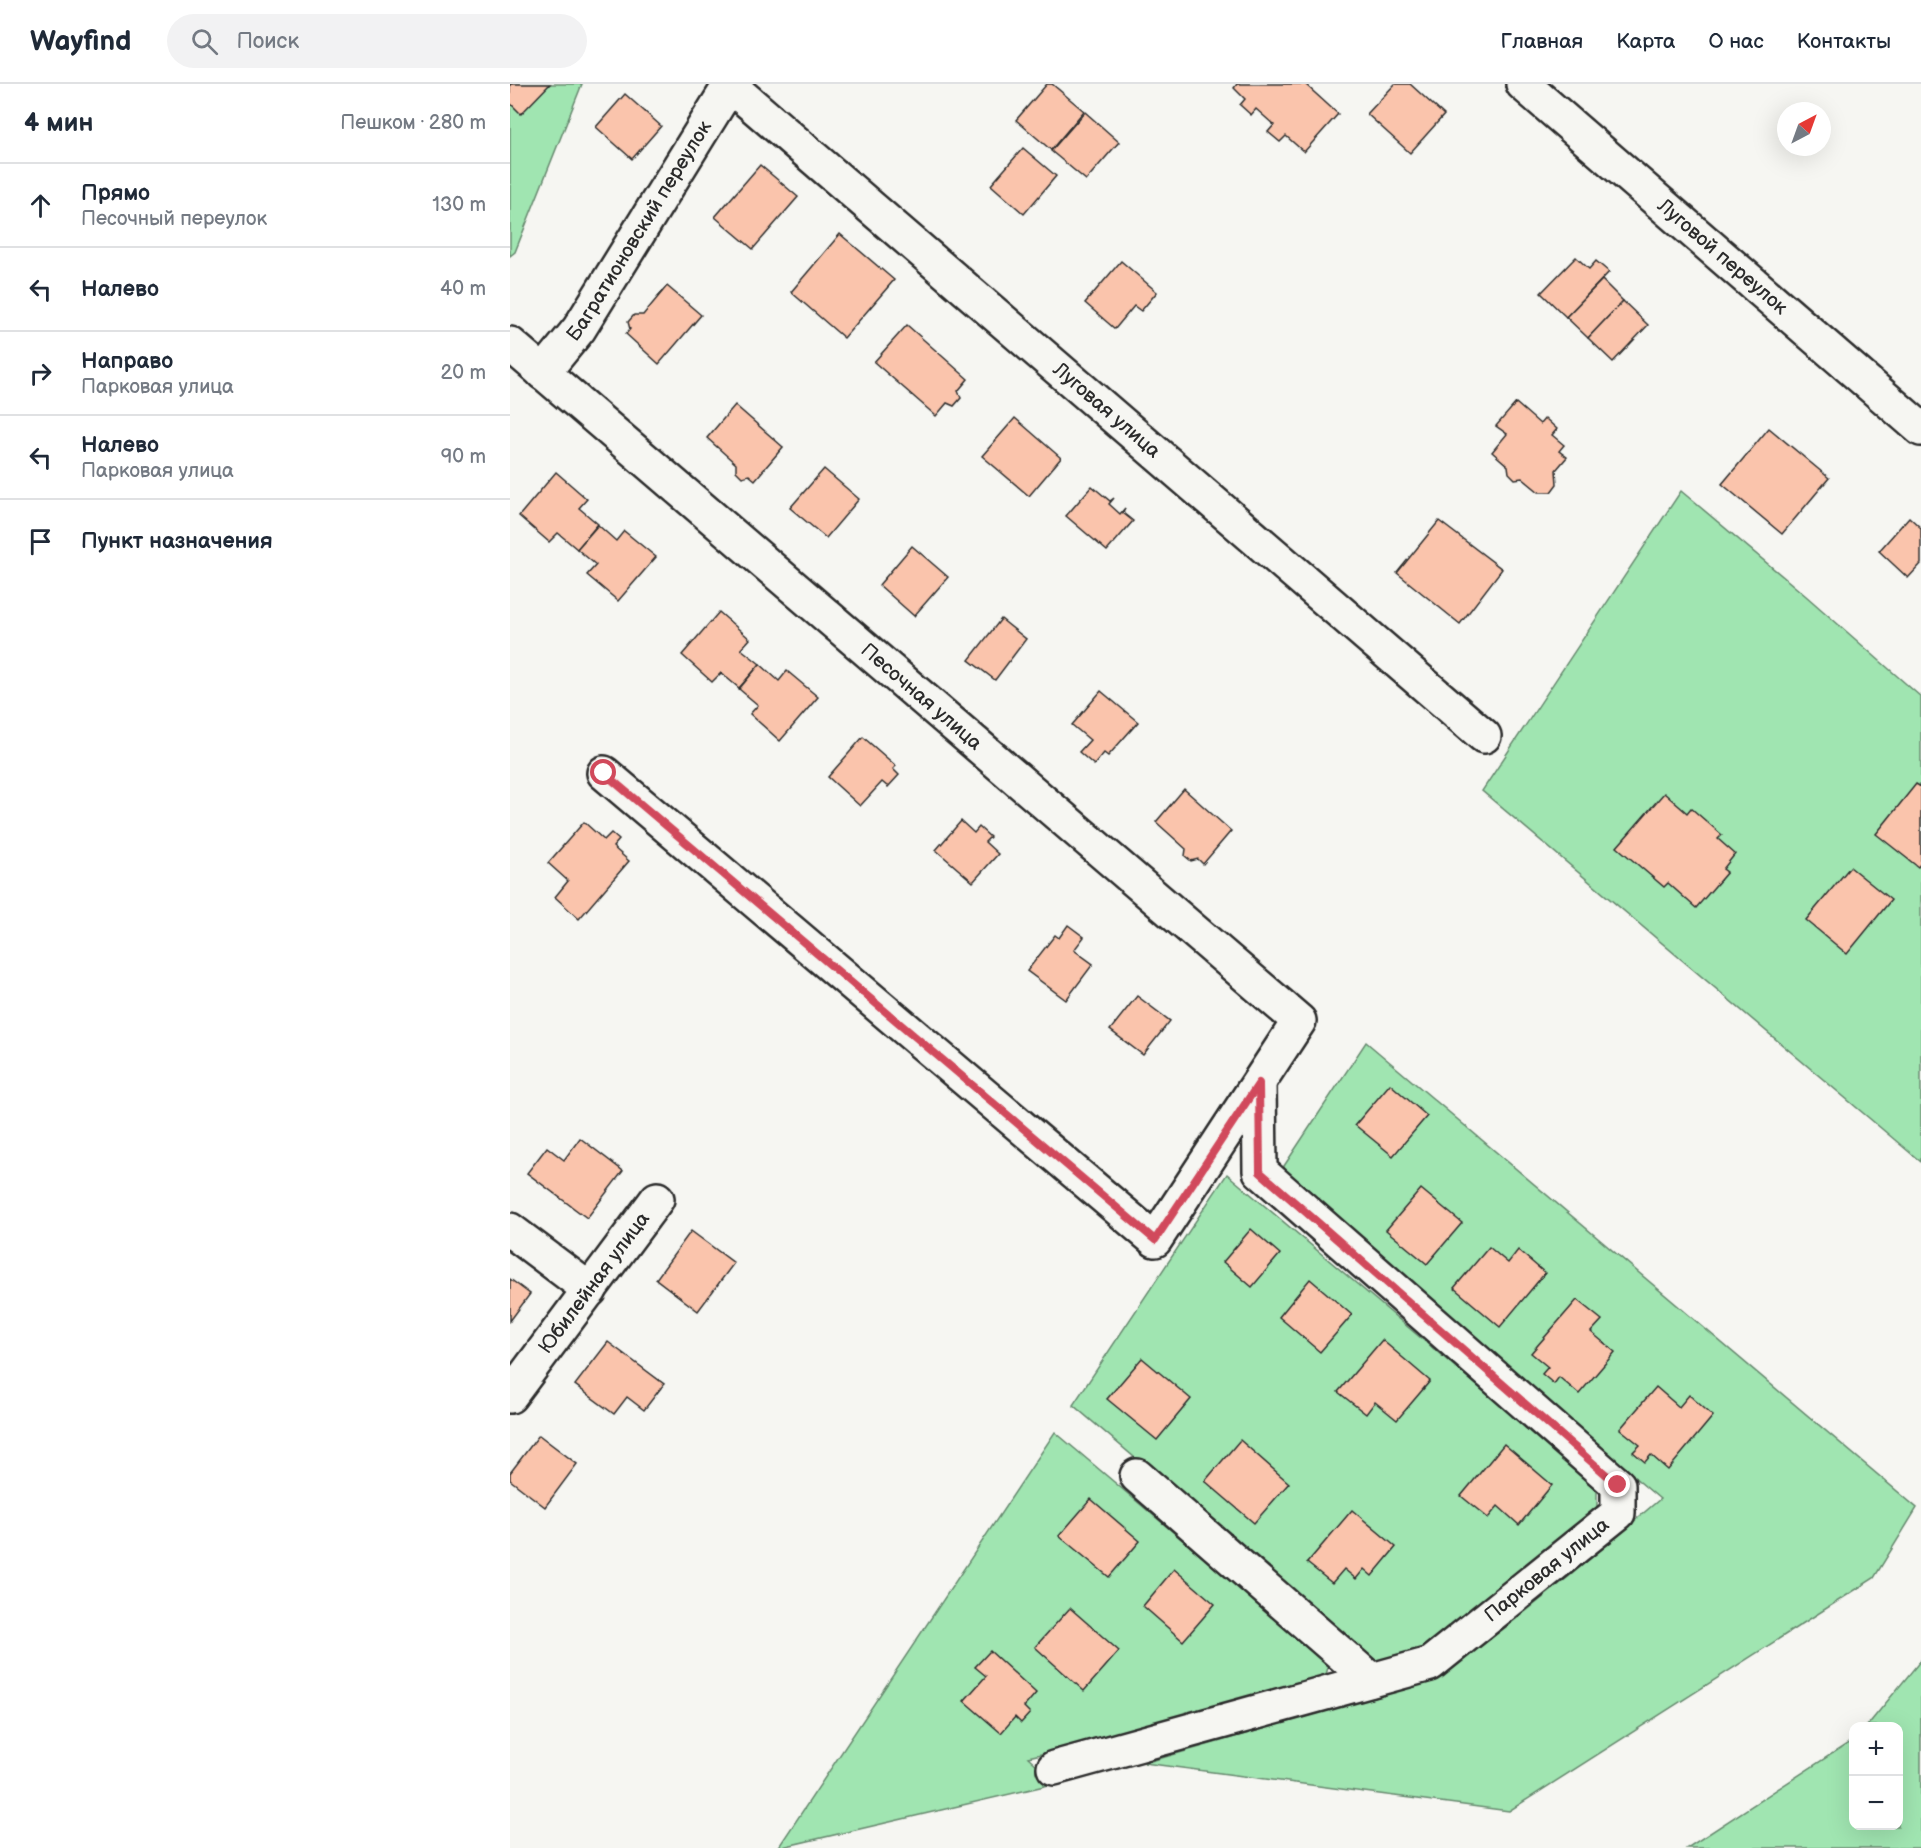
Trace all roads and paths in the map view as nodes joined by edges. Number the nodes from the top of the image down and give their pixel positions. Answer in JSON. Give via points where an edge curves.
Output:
{"nodes":[{"id":1,"x":1523,"y":84,"type":"edge"},
{"id":2,"x":729,"y":85,"type":"edge"},
{"id":3,"x":510,"y":344,"type":"edge"},
{"id":4,"x":543,"y":373,"type":"junction"},
{"id":5,"x":1921,"y":429,"type":"edge"},
{"id":6,"x":1484,"y":736,"type":"dead end"},
{"id":7,"x":604,"y":773,"type":"dead end"},
{"id":8,"x":1259,"y":1083,"type":"junction"},
{"id":9,"x":657,"y":1198,"type":"dead end"},
{"id":10,"x":510,"y":1230,"type":"edge"},
{"id":11,"x":590,"y":1290,"type":"junction"},
{"id":12,"x":510,"y":1396,"type":"edge"},
{"id":13,"x":1137,"y":1476,"type":"dead end"},
{"id":14,"x":1371,"y":1680,"type":"junction"},
{"id":15,"x":1054,"y":1768,"type":"dead end"}],
"edges":[{"from":1,"to":5,"type":"street","name":"Луговой переулок"},
{"from":2,"to":4,"type":"street","name":"Багратионовский переулок","via":[[579,329]]},
{"from":2,"to":6,"type":"street","name":"Луговая улица"},
{"from":3,"to":4,"type":"street","name":"Песочная улица"},
{"from":4,"to":8,"type":"street","name":"Песочная улица","via":[[1299,1021]]},
{"from":7,"to":8,"type":"street","via":[[1155,1240]]},
{"from":8,"to":14,"type":"street","name":"Парковая улица","via":[[1260,1172],[1618,1485],[1618,1513],[1430,1664]]},
{"from":9,"to":11,"type":"street","name":"Юбилейная улица"},
{"from":10,"to":11,"type":"street"},
{"from":11,"to":12,"type":"street","name":"Юбилейная улица"},
{"from":13,"to":14,"type":"street"},
{"from":14,"to":15,"type":"street","name":"Парковая улица"}]}
